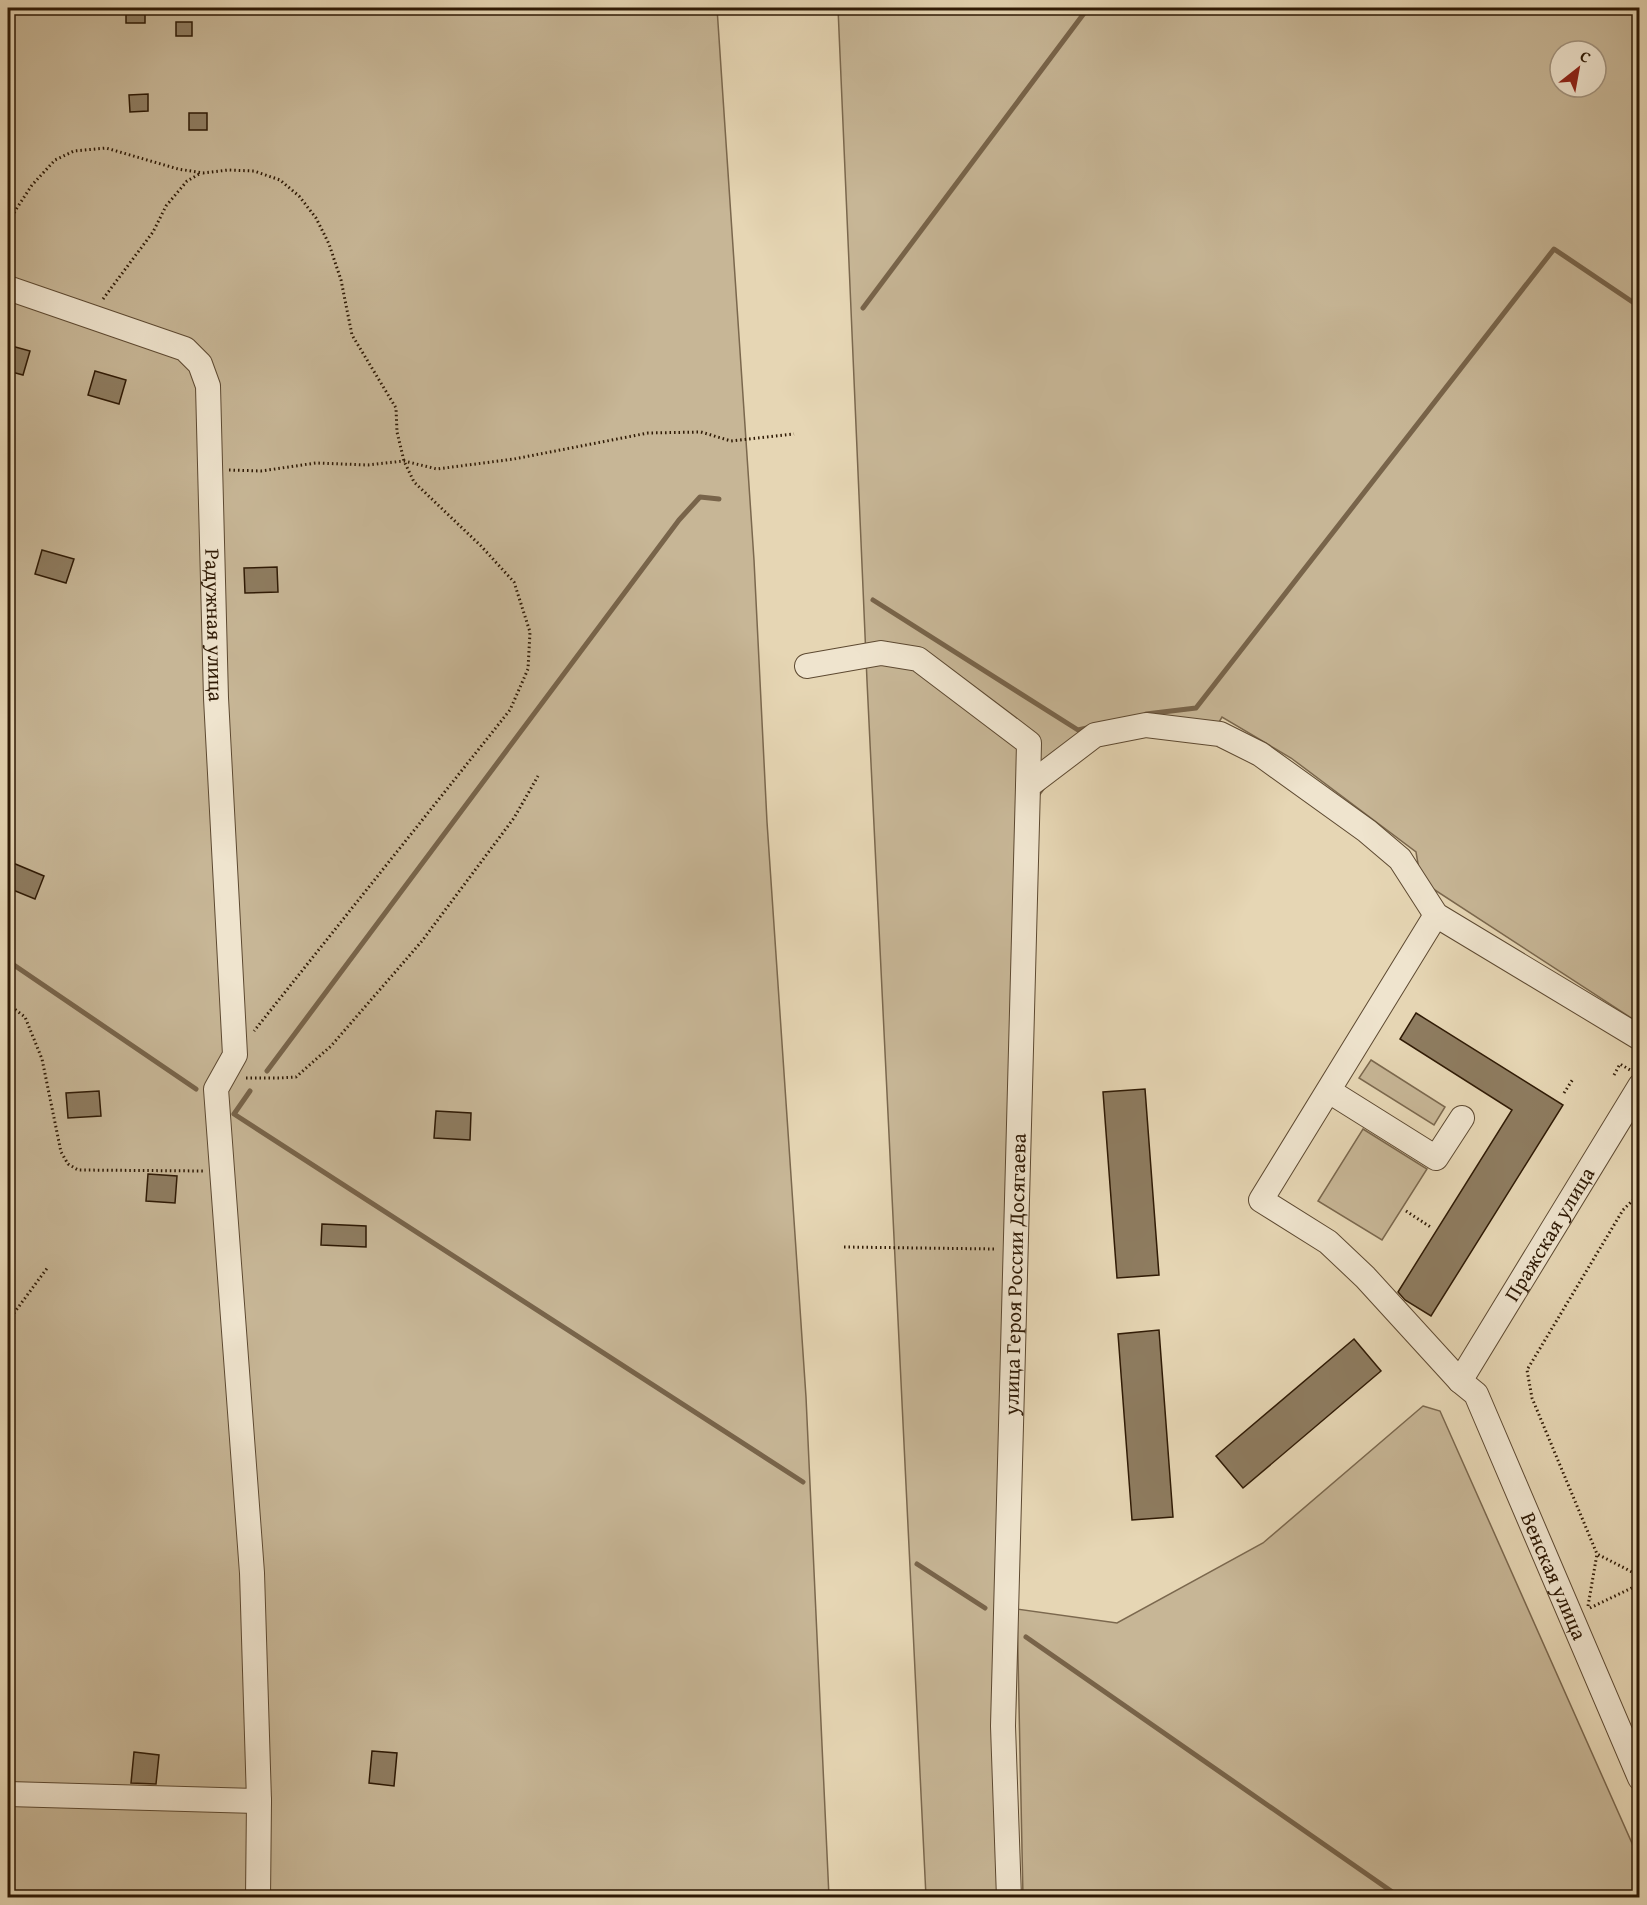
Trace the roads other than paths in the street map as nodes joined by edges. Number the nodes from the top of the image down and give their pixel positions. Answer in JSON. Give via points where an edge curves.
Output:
{"nodes":[{"id":1,"x":8,"y":288,"type":"edge"},
{"id":2,"x":807,"y":666,"type":"dead end"},
{"id":3,"x":1028,"y":786,"type":"junction"},
{"id":4,"x":1436,"y":915,"type":"junction"},
{"id":5,"x":1640,"y":1038,"type":"edge"},
{"id":6,"x":1640,"y":1086,"type":"edge"},
{"id":7,"x":1329,"y":1090,"type":"junction"},
{"id":8,"x":1461,"y":1118,"type":"dead end"},
{"id":9,"x":1460,"y":1381,"type":"junction"},
{"id":10,"x":1640,"y":1778,"type":"edge"},
{"id":11,"x":8,"y":1794,"type":"edge"},
{"id":12,"x":259,"y":1801,"type":"junction"},
{"id":13,"x":258,"y":1898,"type":"edge"},
{"id":14,"x":1009,"y":1898,"type":"edge"}],
"edges":[{"from":1,"to":12,"type":"street","name":"Радужная улица","via":[[185,349],[200,364],[208,386],[216,698],[235,1055],[216,1089],[252,1573]]},
{"from":2,"to":3,"type":"street","name":"улица Героя России Досягаева","via":[[881,653],[918,659],[1029,743]]},
{"from":3,"to":4,"type":"street","via":[[1095,735],[1146,725],[1220,734],[1260,754],[1367,831],[1400,859]]},
{"from":3,"to":14,"type":"street","name":"улица Героя России Досягаева","via":[[1003,1726]]},
{"from":4,"to":5,"type":"street"},
{"from":4,"to":7,"type":"street"},
{"from":6,"to":9,"type":"street","name":"Пражская улица"},
{"from":7,"to":8,"type":"street","via":[[1436,1158]]},
{"from":7,"to":9,"type":"street","name":"Венская улица","via":[[1261,1200],[1328,1242]]},
{"from":9,"to":10,"type":"street","name":"Венская улица","via":[[1476,1394]]},
{"from":11,"to":12,"type":"street"},
{"from":12,"to":13,"type":"street"}]}
